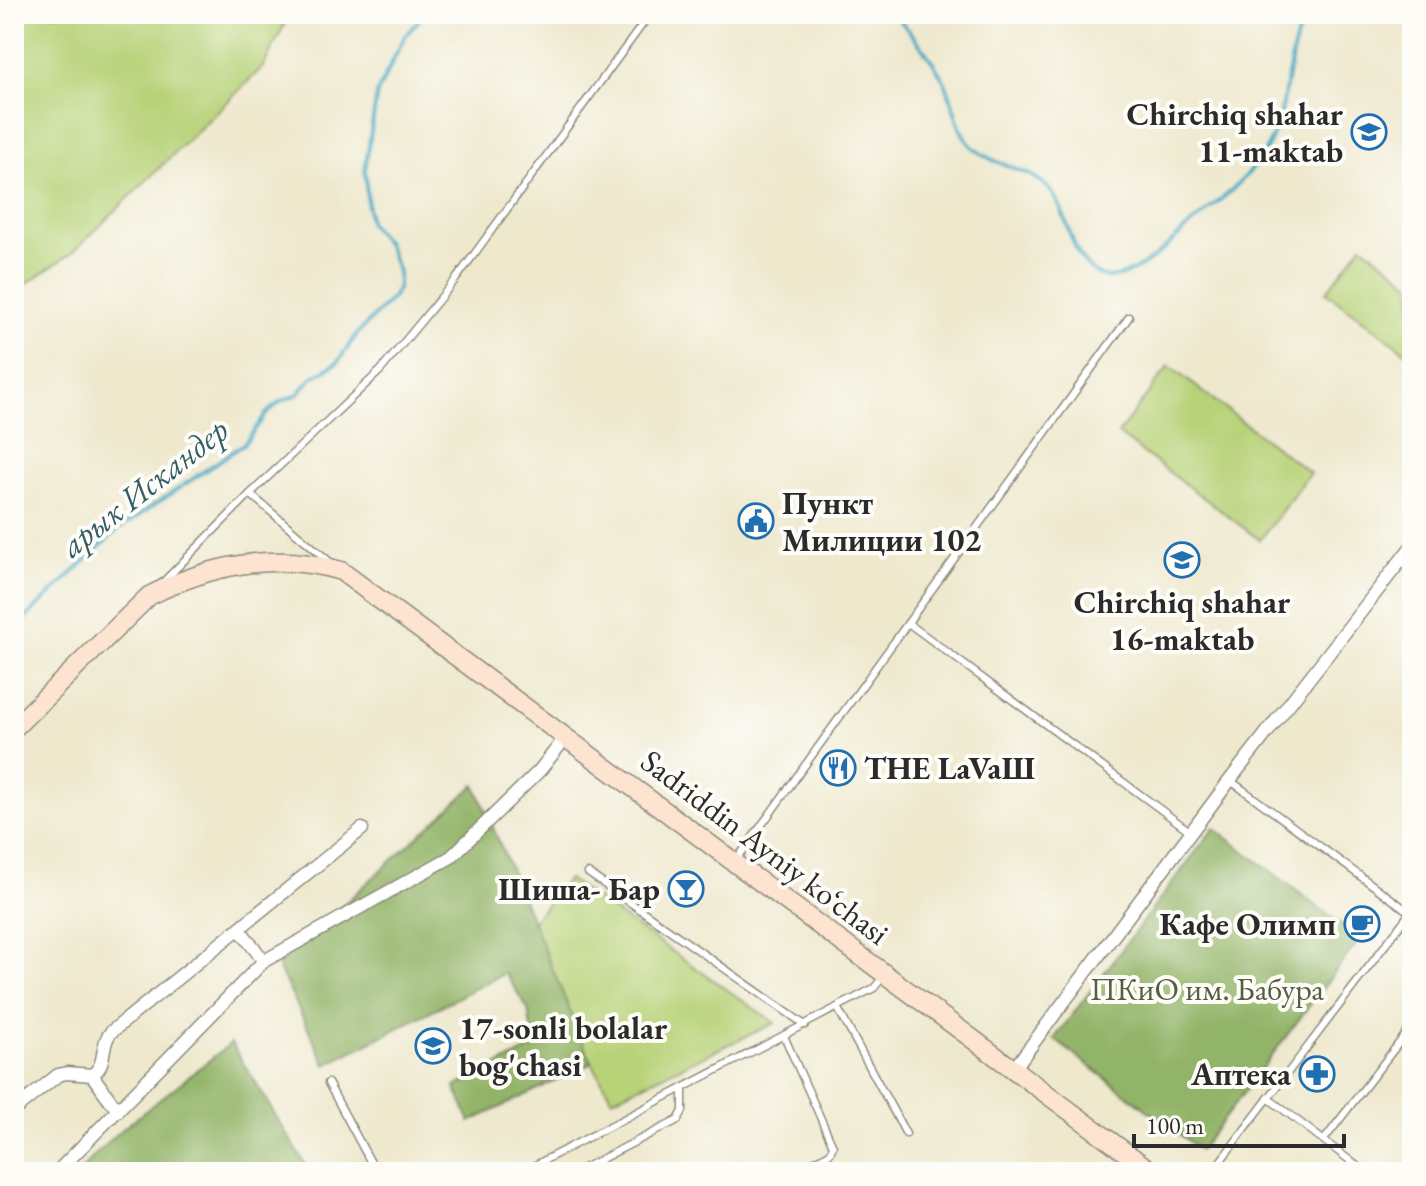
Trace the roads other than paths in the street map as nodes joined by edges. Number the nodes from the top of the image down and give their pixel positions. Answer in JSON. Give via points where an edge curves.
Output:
{"nodes":[{"id":1,"x":650,"y":14,"type":"edge"},
{"id":2,"x":1318,"y":14,"type":"edge"},
{"id":3,"x":1342,"y":14,"type":"edge"},
{"id":4,"x":1129,"y":317,"type":"dead end"},
{"id":5,"x":250,"y":494,"type":"junction"},
{"id":6,"x":1412,"y":546,"type":"edge"},
{"id":7,"x":341,"y":571,"type":"junction"},
{"id":8,"x":149,"y":596,"type":"junction"},
{"id":9,"x":908,"y":623,"type":"junction"},
{"id":10,"x":14,"y":728,"type":"edge"},
{"id":11,"x":566,"y":737,"type":"junction"},
{"id":12,"x":1230,"y":780,"type":"junction"},
{"id":13,"x":362,"y":829,"type":"dead end"},
{"id":14,"x":1191,"y":832,"type":"junction"},
{"id":15,"x":735,"y":862,"type":"junction"},
{"id":16,"x":588,"y":873,"type":"dead end"},
{"id":17,"x":1411,"y":912,"type":"edge"},
{"id":18,"x":240,"y":930,"type":"junction"},
{"id":19,"x":264,"y":961,"type":"junction"},
{"id":20,"x":885,"y":975,"type":"junction"},
{"id":21,"x":837,"y":1007,"type":"junction"},
{"id":22,"x":805,"y":1025,"type":"junction"},
{"id":23,"x":1412,"y":1026,"type":"edge"},
{"id":24,"x":784,"y":1036,"type":"junction"},
{"id":25,"x":1013,"y":1070,"type":"junction"},
{"id":26,"x":92,"y":1075,"type":"junction"},
{"id":27,"x":328,"y":1083,"type":"dead end"},
{"id":28,"x":683,"y":1088,"type":"junction"},
{"id":29,"x":1268,"y":1098,"type":"junction"},
{"id":30,"x":14,"y":1110,"type":"edge"},
{"id":31,"x":118,"y":1111,"type":"junction"},
{"id":32,"x":906,"y":1134,"type":"dead end"},
{"id":33,"x":1324,"y":1140,"type":"junction"},
{"id":34,"x":57,"y":1172,"type":"edge"},
{"id":35,"x":376,"y":1172,"type":"edge"},
{"id":36,"x":522,"y":1172,"type":"edge"},
{"id":37,"x":576,"y":1172,"type":"edge"},
{"id":38,"x":794,"y":1172,"type":"edge"},
{"id":39,"x":1152,"y":1172,"type":"edge"},
{"id":40,"x":1212,"y":1172,"type":"edge"},
{"id":41,"x":1365,"y":1172,"type":"edge"}],
"edges":[{"from":1,"to":5,"type":"lane","via":[[456,279],[381,370]]},
{"from":2,"to":3,"type":"street"},
{"from":4,"to":9,"type":"lane"},
{"from":5,"to":7,"type":"lane"},
{"from":5,"to":8,"type":"lane"},
{"from":6,"to":12,"type":"street"},
{"from":7,"to":8,"type":"street","via":[[295,562],[246,563],[197,574]]},
{"from":7,"to":11,"type":"street","name":"Sadriddin Ayniy ko‘chasi"},
{"from":8,"to":10,"type":"street"},
{"from":9,"to":14,"type":"lane"},
{"from":9,"to":15,"type":"lane"},
{"from":11,"to":15,"type":"street","name":"Sadriddin Ayniy ko‘chasi"},
{"from":11,"to":19,"type":"street","via":[[540,770],[451,857]]},
{"from":12,"to":14,"type":"street"},
{"from":12,"to":17,"type":"lane"},
{"from":13,"to":18,"type":"street"},
{"from":14,"to":25,"type":"street"},
{"from":15,"to":20,"type":"street","name":"Sadriddin Ayniy ko‘chasi"},
{"from":16,"to":22,"type":"lane"},
{"from":17,"to":29,"type":"lane"},
{"from":18,"to":19,"type":"street"},
{"from":18,"to":26,"type":"street","via":[[111,1032],[103,1062]]},
{"from":19,"to":31,"type":"street"},
{"from":20,"to":21,"type":"lane","via":[[874,988]]},
{"from":20,"to":25,"type":"street","name":"Sadriddin Ayniy ko‘chasi"},
{"from":21,"to":22,"type":"lane"},
{"from":21,"to":32,"type":"lane"},
{"from":22,"to":24,"type":"lane"},
{"from":23,"to":33,"type":"lane"},
{"from":24,"to":28,"type":"lane"},
{"from":24,"to":38,"type":"lane","via":[[833,1146],[830,1153]]},
{"from":25,"to":39,"type":"street","name":"Sadriddin Ayniy ko‘chasi"},
{"from":26,"to":30,"type":"street","via":[[58,1075]]},
{"from":26,"to":31,"type":"street"},
{"from":27,"to":35,"type":"lane"},
{"from":28,"to":36,"type":"lane"},
{"from":28,"to":37,"type":"lane","via":[[685,1102],[678,1120]]},
{"from":29,"to":33,"type":"lane"},
{"from":29,"to":40,"type":"lane"},
{"from":31,"to":34,"type":"street"},
{"from":33,"to":41,"type":"lane"}]}
